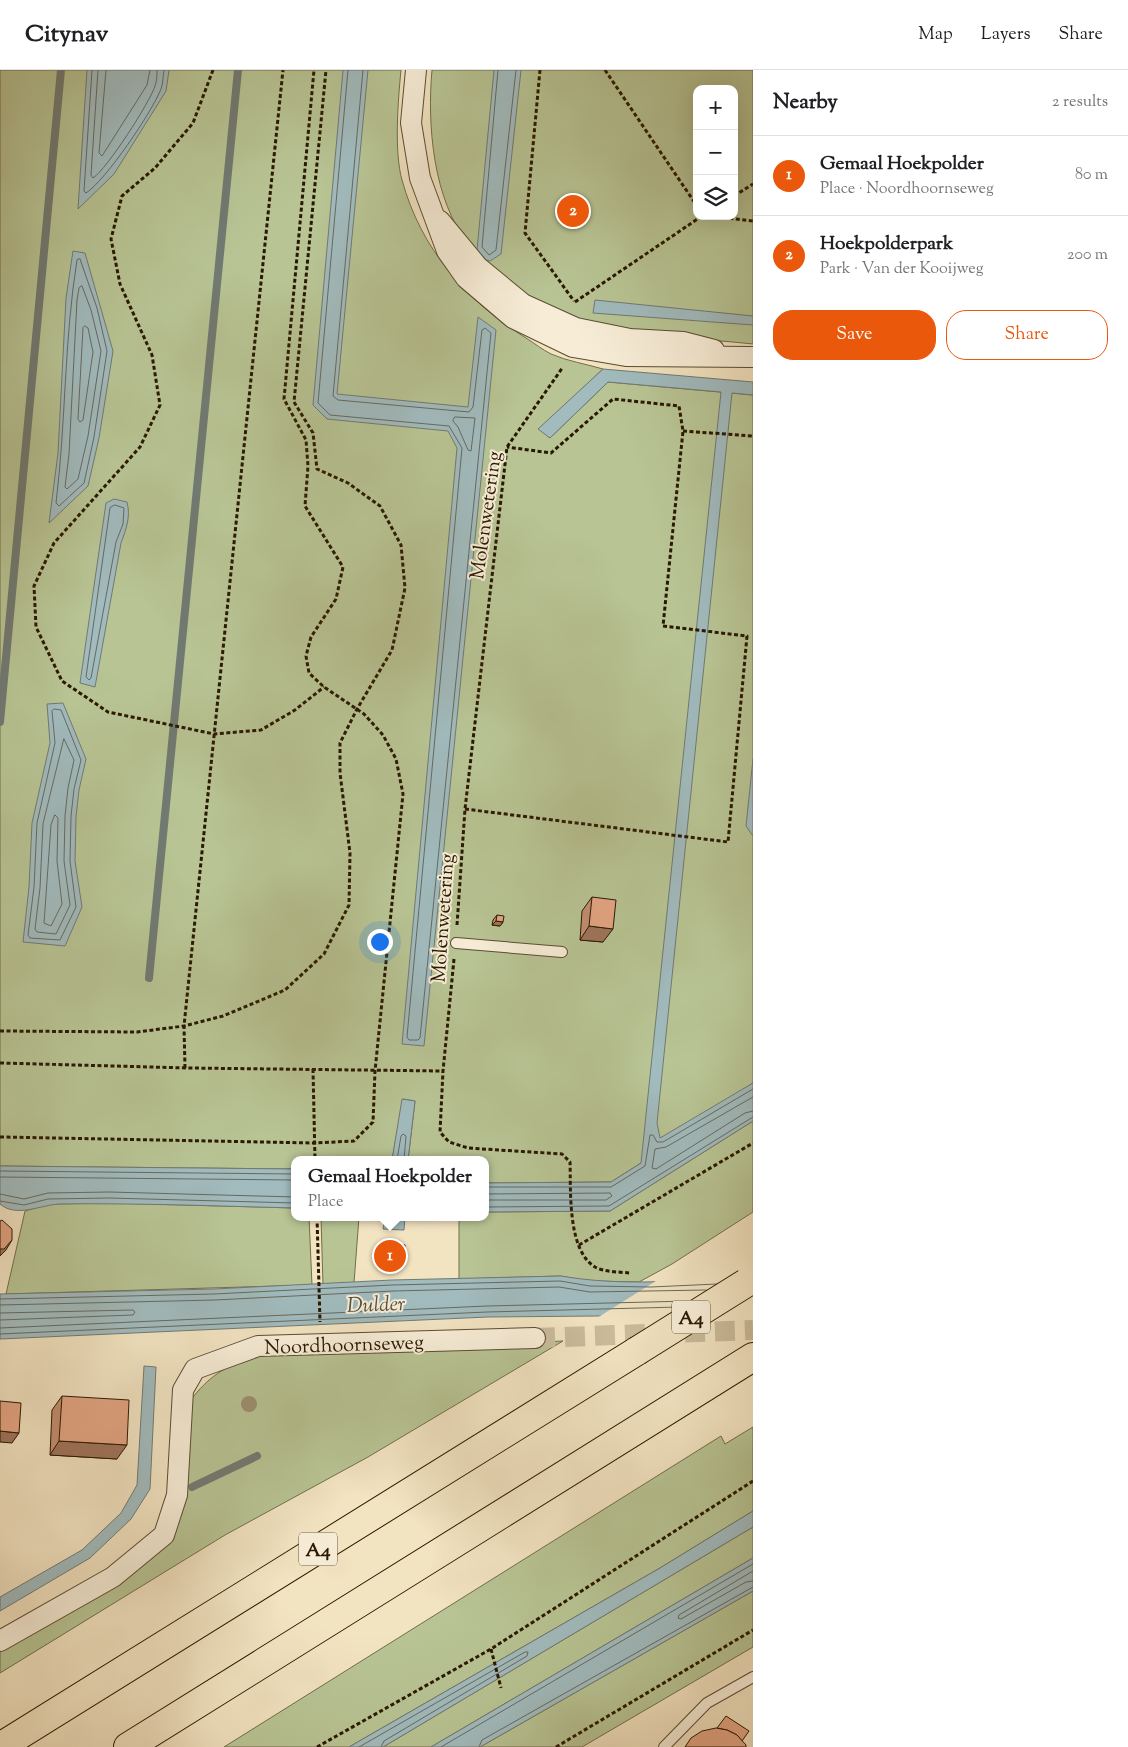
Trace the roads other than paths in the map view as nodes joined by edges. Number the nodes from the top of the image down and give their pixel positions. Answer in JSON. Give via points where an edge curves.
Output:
{"nodes":[{"id":1,"x":416,"y":70,"type":"edge"},
{"id":2,"x":746,"y":356,"type":"edge"},
{"id":3,"x":456,"y":943,"type":"road end"},
{"id":4,"x":562,"y":952,"type":"dead end"},
{"id":5,"x":753,"y":1279,"type":"edge"},
{"id":6,"x":535,"y":1338,"type":"tunnel mouth"},
{"id":7,"x":753,"y":1357,"type":"edge"},
{"id":8,"x":0,"y":1641,"type":"edge"},
{"id":9,"x":753,"y":1677,"type":"edge"},
{"id":10,"x":0,"y":1747,"type":"edge"},
{"id":11,"x":128,"y":1747,"type":"edge"},
{"id":12,"x":664,"y":1747,"type":"edge"}],
"edges":[{"from":1,"to":2,"type":"street","via":[[411,123],[420,178],[447,251],[466,278],[513,318],[626,356]]},
{"from":3,"to":4,"type":"lane"},
{"from":5,"to":10,"type":"highway","number":"A4","bridge":true},
{"from":6,"to":8,"type":"street","name":"Noordhoornseweg","via":[[258,1346],[195,1369],[182,1390],[177,1495],[164,1535],[113,1577]]},
{"from":7,"to":11,"type":"highway"},
{"from":9,"to":12,"type":"lane","via":[[707,1704]]}]}
